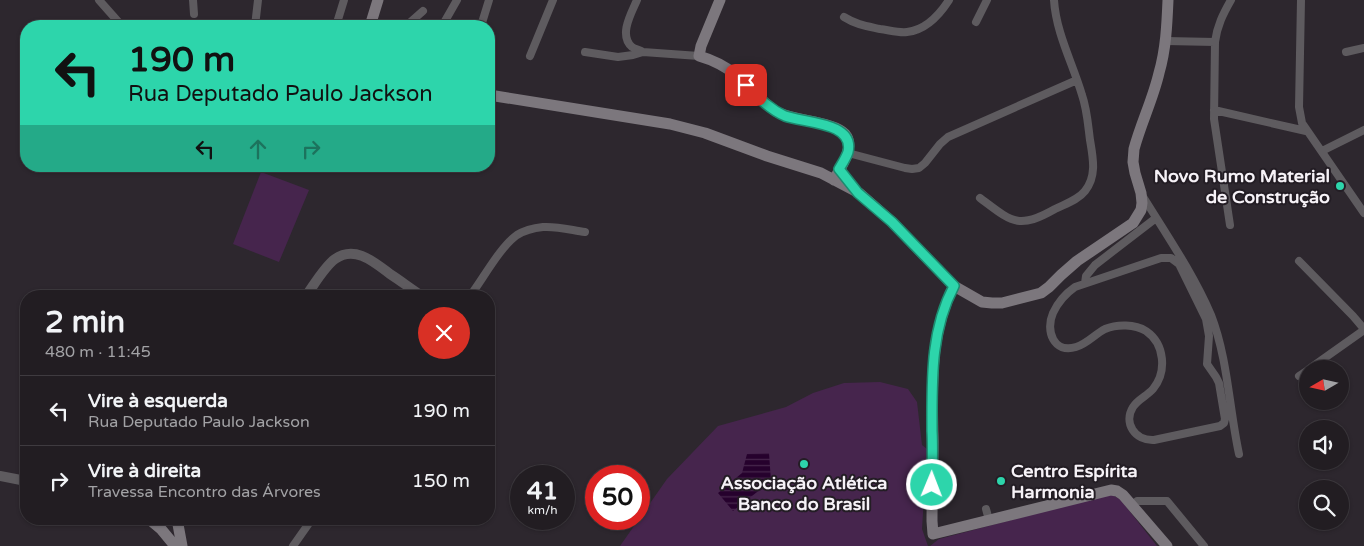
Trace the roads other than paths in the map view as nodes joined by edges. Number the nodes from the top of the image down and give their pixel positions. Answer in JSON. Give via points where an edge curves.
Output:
{"nodes":[{"id":1,"x":98,"y":0,"type":"edge"},
{"id":2,"x":193,"y":0,"type":"edge"},
{"id":3,"x":258,"y":0,"type":"edge"},
{"id":4,"x":344,"y":0,"type":"edge"},
{"id":5,"x":378,"y":0,"type":"edge"},
{"id":6,"x":457,"y":0,"type":"edge"},
{"id":7,"x":553,"y":0,"type":"edge"},
{"id":8,"x":637,"y":0,"type":"edge"},
{"id":9,"x":720,"y":0,"type":"edge"},
{"id":10,"x":950,"y":0,"type":"edge"},
{"id":11,"x":987,"y":0,"type":"edge"},
{"id":12,"x":1054,"y":0,"type":"edge"},
{"id":13,"x":1168,"y":0,"type":"edge"},
{"id":14,"x":1231,"y":0,"type":"edge"},
{"id":15,"x":1301,"y":0,"type":"edge"},
{"id":16,"x":486,"y":1,"type":"edge"},
{"id":17,"x":423,"y":11,"type":"dead end"},
{"id":18,"x":194,"y":14,"type":"dead end"},
{"id":19,"x":844,"y":17,"type":"dead end"},
{"id":20,"x":116,"y":20,"type":"edge"},
{"id":21,"x":256,"y":20,"type":"edge"},
{"id":22,"x":338,"y":20,"type":"edge"},
{"id":23,"x":372,"y":20,"type":"edge"},
{"id":24,"x":413,"y":20,"type":"edge"},
{"id":25,"x":444,"y":20,"type":"edge"},
{"id":26,"x":482,"y":20,"type":"edge"},
{"id":27,"x":976,"y":22,"type":"dead end"},
{"id":28,"x":1166,"y":40,"type":"junction"},
{"id":29,"x":1215,"y":42,"type":"junction"},
{"id":30,"x":1364,"y":48,"type":"edge"},
{"id":31,"x":585,"y":52,"type":"dead end"},
{"id":32,"x":643,"y":52,"type":"junction"},
{"id":33,"x":1346,"y":52,"type":"dead end"},
{"id":34,"x":530,"y":56,"type":"dead end"},
{"id":35,"x":699,"y":56,"type":"junction"},
{"id":36,"x":1077,"y":80,"type":"junction"},
{"id":37,"x":495,"y":96,"type":"edge"},
{"id":38,"x":1214,"y":110,"type":"junction"},
{"id":39,"x":1364,"y":130,"type":"edge"},
{"id":40,"x":1306,"y":131,"type":"junction"},
{"id":41,"x":1322,"y":151,"type":"junction"},
{"id":42,"x":848,"y":153,"type":"junction"},
{"id":43,"x":836,"y":174,"type":"junction"},
{"id":44,"x":1141,"y":193,"type":"junction"},
{"id":45,"x":980,"y":198,"type":"dead end"},
{"id":46,"x":1361,"y":204,"type":"edge"},
{"id":47,"x":1364,"y":213,"type":"edge"},
{"id":48,"x":1156,"y":218,"type":"junction"},
{"id":49,"x":1230,"y":225,"type":"dead end"},
{"id":50,"x":585,"y":232,"type":"dead end"},
{"id":51,"x":1299,"y":261,"type":"dead end"},
{"id":52,"x":1085,"y":283,"type":"junction"},
{"id":53,"x":954,"y":286,"type":"junction"},
{"id":54,"x":310,"y":290,"type":"edge"},
{"id":55,"x":414,"y":290,"type":"edge"},
{"id":56,"x":474,"y":290,"type":"edge"},
{"id":57,"x":1364,"y":330,"type":"edge"},
{"id":58,"x":1321,"y":360,"type":"edge"},
{"id":59,"x":1239,"y":454,"type":"dead end"},
{"id":60,"x":0,"y":476,"type":"edge"},
{"id":61,"x":20,"y":480,"type":"edge"},
{"id":62,"x":1134,"y":503,"type":"junction"},
{"id":63,"x":986,"y":509,"type":"dead end"},
{"id":64,"x":989,"y":520,"type":"junction"},
{"id":65,"x":157,"y":525,"type":"edge"},
{"id":66,"x":178,"y":525,"type":"edge"},
{"id":67,"x":308,"y":525,"type":"edge"},
{"id":68,"x":175,"y":546,"type":"edge"},
{"id":69,"x":182,"y":546,"type":"edge"},
{"id":70,"x":293,"y":546,"type":"edge"},
{"id":71,"x":1167,"y":546,"type":"edge"},
{"id":72,"x":1204,"y":546,"type":"edge"}],
"edges":[{"from":1,"to":20,"type":"street"},
{"from":2,"to":18,"type":"street"},
{"from":3,"to":21,"type":"street"},
{"from":4,"to":22,"type":"street"},
{"from":5,"to":23,"type":"main road"},
{"from":6,"to":25,"type":"street"},
{"from":7,"to":34,"type":"street"},
{"from":8,"to":32,"type":"street","via":[[626,36],[631,46]]},
{"from":9,"to":35,"type":"main road"},
{"from":10,"to":19,"type":"street","via":[[923,27],[908,32],[860,25]]},
{"from":11,"to":27,"type":"street"},
{"from":12,"to":36,"type":"street","via":[[1057,25]]},
{"from":13,"to":28,"type":"main road"},
{"from":14,"to":29,"type":"street","via":[[1220,19]]},
{"from":15,"to":40,"type":"street","via":[[1299,106]]},
{"from":16,"to":26,"type":"street"},
{"from":17,"to":24,"type":"street"},
{"from":28,"to":29,"type":"street"},
{"from":28,"to":44,"type":"main road","via":[[1159,74],[1134,149],[1133,162]]},
{"from":29,"to":38,"type":"street"},
{"from":30,"to":33,"type":"street"},
{"from":31,"to":32,"type":"street","via":[[618,57]]},
{"from":32,"to":35,"type":"street"},
{"from":35,"to":42,"type":"main road","via":[[728,68],[773,110],[845,134]]},
{"from":36,"to":42,"type":"street","via":[[948,137],[919,168],[905,168]]},
{"from":36,"to":45,"type":"street","via":[[1085,103],[1093,164],[1093,176],[1083,193],[1028,221],[1010,219]]},
{"from":37,"to":43,"type":"main road","via":[[670,124],[821,173]]},
{"from":38,"to":40,"type":"street"},
{"from":38,"to":49,"type":"street"},
{"from":39,"to":41,"type":"street"},
{"from":40,"to":41,"type":"street"},
{"from":41,"to":46,"type":"street"},
{"from":42,"to":43,"type":"main road"},
{"from":43,"to":53,"type":"main road","via":[[892,222]]},
{"from":44,"to":48,"type":"street"},
{"from":44,"to":53,"type":"main road","via":[[1142,204],[1133,223],[1077,261],[1041,293],[992,303],[982,302]]},
{"from":46,"to":47,"type":"street"},
{"from":48,"to":52,"type":"street","via":[[1095,265],[1086,276]]},
{"from":48,"to":59,"type":"street","via":[[1194,280],[1211,316],[1222,356]]},
{"from":50,"to":56,"type":"street","via":[[543,227],[517,235]]},
{"from":51,"to":57,"type":"street"},
{"from":52,"to":52,"type":"street","via":[[1066,294],[1052,316],[1050,332],[1057,344],[1063,348],[1077,347],[1105,329],[1125,326],[1146,331],[1159,348],[1162,371],[1153,389],[1132,408],[1129,421],[1134,433],[1140,438],[1154,440],[1222,425],[1219,384],[1207,364],[1209,336],[1206,319],[1175,260],[1161,258]]},
{"from":53,"to":64,"type":"main road","via":[[945,306],[933,360],[933,534]]},
{"from":54,"to":55,"type":"street","via":[[329,264],[340,256],[353,254],[367,257]]},
{"from":57,"to":58,"type":"street"},
{"from":60,"to":61,"type":"street"},
{"from":62,"to":64,"type":"main road","via":[[1110,490]]},
{"from":62,"to":71,"type":"main road"},
{"from":62,"to":72,"type":"street","via":[[1167,501]]},
{"from":63,"to":64,"type":"street"},
{"from":65,"to":68,"type":"main road"},
{"from":66,"to":69,"type":"main road"},
{"from":67,"to":70,"type":"street"}]}
